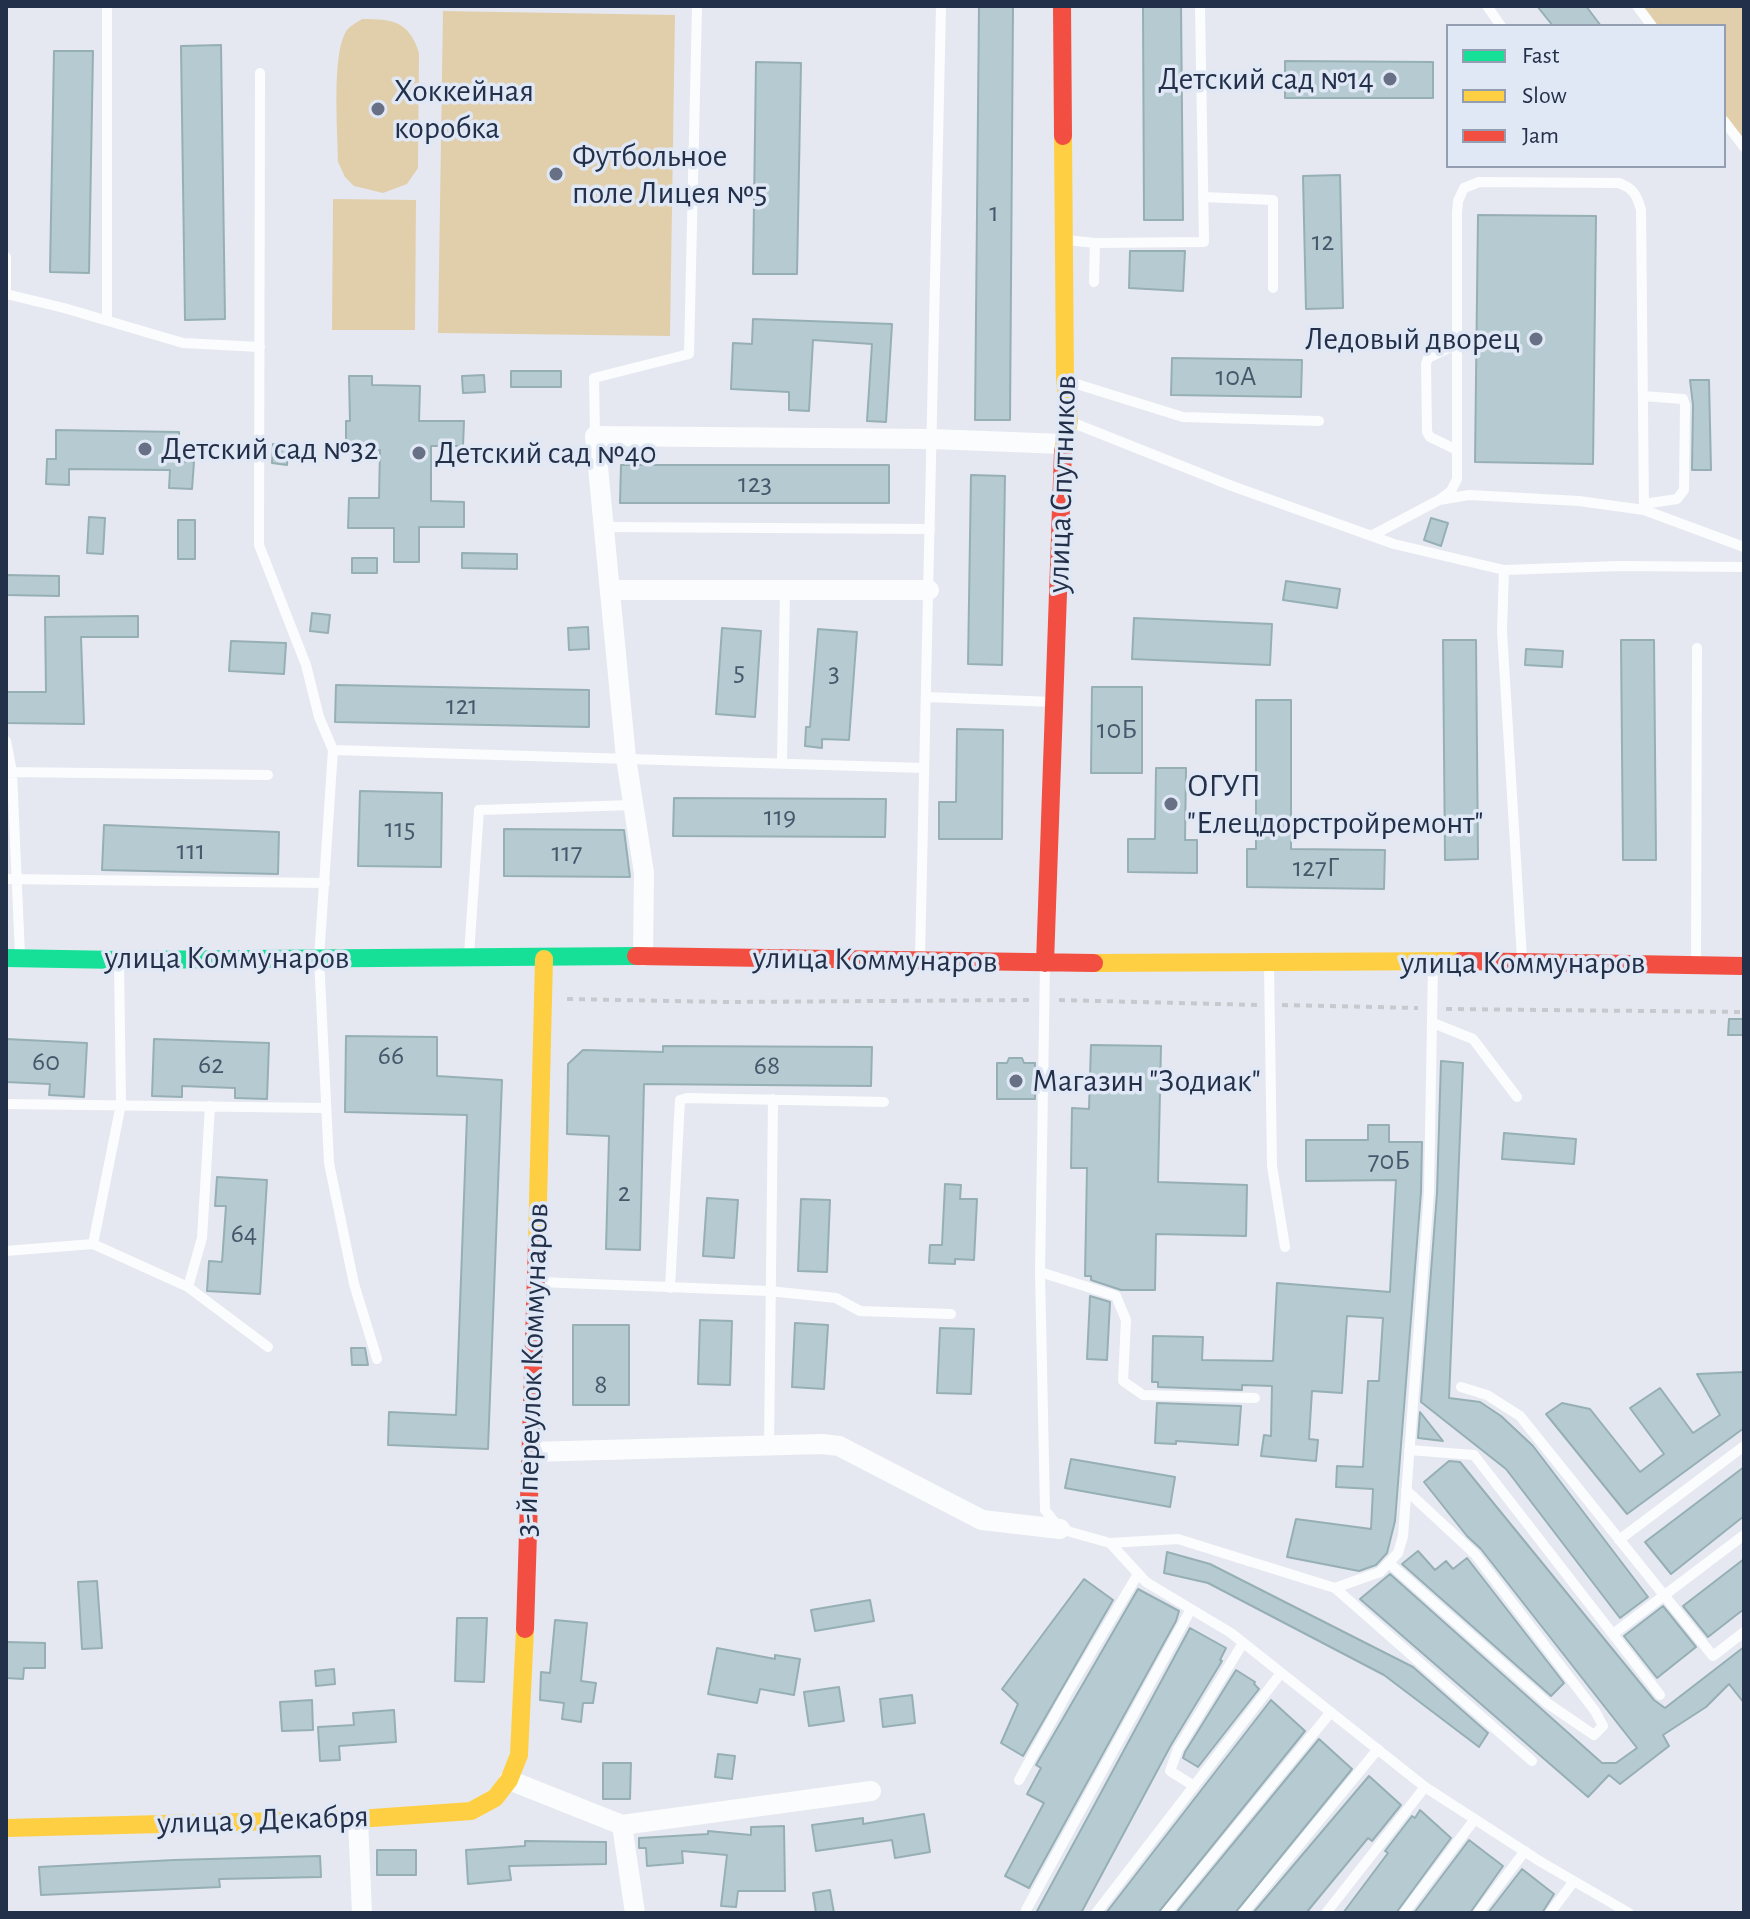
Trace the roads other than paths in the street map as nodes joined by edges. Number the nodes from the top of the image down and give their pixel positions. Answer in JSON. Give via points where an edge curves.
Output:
{"nodes":[{"id":1,"x":107,"y":6,"type":"edge"},
{"id":2,"x":697,"y":6,"type":"edge"},
{"id":3,"x":941,"y":6,"type":"edge"},
{"id":4,"x":1062,"y":6,"type":"edge"},
{"id":5,"x":1200,"y":6,"type":"edge"},
{"id":6,"x":1487,"y":6,"type":"edge"},
{"id":7,"x":1637,"y":6,"type":"edge"},
{"id":8,"x":1500,"y":24,"type":"edge"},
{"id":9,"x":1650,"y":24,"type":"edge"},
{"id":10,"x":260,"y":73,"type":"dead end"},
{"id":11,"x":1726,"y":124,"type":"edge"},
{"id":12,"x":1744,"y":147,"type":"edge"},
{"id":13,"x":1203,"y":197,"type":"junction"},
{"id":14,"x":1064,"y":240,"type":"junction"},
{"id":15,"x":1095,"y":243,"type":"junction"},
{"id":16,"x":6,"y":257,"type":"edge"},
{"id":17,"x":1094,"y":282,"type":"dead end"},
{"id":18,"x":1273,"y":288,"type":"dead end"},
{"id":19,"x":6,"y":294,"type":"edge"},
{"id":20,"x":107,"y":320,"type":"junction"},
{"id":21,"x":1457,"y":344,"type":"junction"},
{"id":22,"x":260,"y":347,"type":"junction"},
{"id":23,"x":1065,"y":380,"type":"junction"},
{"id":24,"x":1643,"y":396,"type":"junction"},
{"id":25,"x":1069,"y":421,"type":"junction"},
{"id":26,"x":1319,"y":421,"type":"dead end"},
{"id":27,"x":595,"y":436,"type":"junction"},
{"id":28,"x":932,"y":439,"type":"junction"},
{"id":29,"x":1063,"y":444,"type":"junction"},
{"id":30,"x":1457,"y":450,"type":"junction"},
{"id":31,"x":1439,"y":500,"type":"junction"},
{"id":32,"x":1644,"y":507,"type":"junction"},
{"id":33,"x":605,"y":527,"type":"junction"},
{"id":34,"x":930,"y":529,"type":"junction"},
{"id":35,"x":1371,"y":536,"type":"junction"},
{"id":36,"x":1744,"y":547,"type":"edge"},
{"id":37,"x":1744,"y":567,"type":"edge"},
{"id":38,"x":1504,"y":570,"type":"junction"},
{"id":39,"x":785,"y":589,"type":"junction"},
{"id":40,"x":611,"y":590,"type":"junction"},
{"id":41,"x":929,"y":590,"type":"junction"},
{"id":42,"x":1697,"y":648,"type":"dead end"},
{"id":43,"x":927,"y":697,"type":"junction"},
{"id":44,"x":1056,"y":702,"type":"junction"},
{"id":45,"x":6,"y":741,"type":"edge"},
{"id":46,"x":333,"y":750,"type":"junction"},
{"id":47,"x":626,"y":758,"type":"junction"},
{"id":48,"x":782,"y":763,"type":"junction"},
{"id":49,"x":924,"y":768,"type":"junction"},
{"id":50,"x":9,"y":772,"type":"edge"},
{"id":51,"x":268,"y":775,"type":"dead end"},
{"id":52,"x":633,"y":805,"type":"junction"},
{"id":53,"x":11,"y":879,"type":"edge"},
{"id":54,"x":325,"y":883,"type":"junction"},
{"id":55,"x":469,"y":956,"type":"junction"},
{"id":56,"x":643,"y":956,"type":"junction"},
{"id":57,"x":13,"y":958,"type":"edge"},
{"id":58,"x":319,"y":958,"type":"junction"},
{"id":59,"x":544,"y":959,"type":"junction"},
{"id":60,"x":119,"y":960,"type":"junction"},
{"id":61,"x":920,"y":960,"type":"junction"},
{"id":62,"x":1433,"y":961,"type":"junction"},
{"id":63,"x":1522,"y":961,"type":"junction"},
{"id":64,"x":1269,"y":962,"type":"junction"},
{"id":65,"x":1045,"y":963,"type":"junction"},
{"id":66,"x":1696,"y":964,"type":"junction"},
{"id":67,"x":1744,"y":966,"type":"edge"},
{"id":68,"x":1433,"y":1023,"type":"junction"},
{"id":69,"x":1517,"y":1097,"type":"dead end"},
{"id":70,"x":773,"y":1099,"type":"junction"},
{"id":71,"x":884,"y":1102,"type":"dead end"},
{"id":72,"x":6,"y":1104,"type":"edge"},
{"id":73,"x":121,"y":1104,"type":"junction"},
{"id":74,"x":210,"y":1106,"type":"junction"},
{"id":75,"x":326,"y":1108,"type":"junction"},
{"id":76,"x":93,"y":1244,"type":"junction"},
{"id":77,"x":1285,"y":1247,"type":"dead end"},
{"id":78,"x":6,"y":1251,"type":"edge"},
{"id":79,"x":1040,"y":1272,"type":"junction"},
{"id":80,"x":534,"y":1282,"type":"junction"},
{"id":81,"x":188,"y":1287,"type":"junction"},
{"id":82,"x":670,"y":1288,"type":"junction"},
{"id":83,"x":769,"y":1291,"type":"junction"},
{"id":84,"x":951,"y":1314,"type":"dead end"},
{"id":85,"x":268,"y":1347,"type":"dead end"},
{"id":86,"x":377,"y":1359,"type":"dead end"},
{"id":87,"x":1461,"y":1387,"type":"dead end"},
{"id":88,"x":1255,"y":1398,"type":"dead end"},
{"id":89,"x":1744,"y":1446,"type":"edge"},
{"id":90,"x":769,"y":1447,"type":"junction"},
{"id":91,"x":1409,"y":1450,"type":"junction"},
{"id":92,"x":531,"y":1452,"type":"junction"},
{"id":93,"x":1406,"y":1490,"type":"junction"},
{"id":94,"x":1060,"y":1529,"type":"junction"},
{"id":95,"x":1744,"y":1535,"type":"edge"},
{"id":96,"x":1619,"y":1540,"type":"junction"},
{"id":97,"x":1110,"y":1543,"type":"junction"},
{"id":98,"x":1389,"y":1563,"type":"junction"},
{"id":99,"x":1138,"y":1574,"type":"junction"},
{"id":100,"x":1335,"y":1588,"type":"junction"},
{"id":101,"x":1663,"y":1594,"type":"junction"},
{"id":102,"x":1191,"y":1609,"type":"junction"},
{"id":103,"x":1744,"y":1632,"type":"edge"},
{"id":104,"x":1613,"y":1634,"type":"junction"},
{"id":105,"x":1243,"y":1643,"type":"junction"},
{"id":106,"x":1281,"y":1673,"type":"junction"},
{"id":107,"x":1660,"y":1695,"type":"dead end"},
{"id":108,"x":1331,"y":1712,"type":"junction"},
{"id":109,"x":1378,"y":1749,"type":"junction"},
{"id":110,"x":1532,"y":1761,"type":"dead end"},
{"id":111,"x":509,"y":1780,"type":"junction"},
{"id":112,"x":1019,"y":1780,"type":"dead end"},
{"id":113,"x":1194,"y":1786,"type":"junction"},
{"id":114,"x":1425,"y":1787,"type":"junction"},
{"id":115,"x":871,"y":1791,"type":"dead end"},
{"id":116,"x":358,"y":1819,"type":"junction"},
{"id":117,"x":1475,"y":1819,"type":"junction"},
{"id":118,"x":622,"y":1825,"type":"junction"},
{"id":119,"x":6,"y":1828,"type":"edge"},
{"id":120,"x":1525,"y":1851,"type":"junction"},
{"id":121,"x":1574,"y":1881,"type":"junction"},
{"id":122,"x":1608,"y":1901,"type":"junction"},
{"id":123,"x":1026,"y":1910,"type":"dead end"},
{"id":124,"x":362,"y":1913,"type":"edge"},
{"id":125,"x":635,"y":1913,"type":"edge"},
{"id":126,"x":1096,"y":1913,"type":"edge"},
{"id":127,"x":1166,"y":1913,"type":"edge"},
{"id":128,"x":1243,"y":1913,"type":"edge"},
{"id":129,"x":1326,"y":1913,"type":"edge"},
{"id":130,"x":1404,"y":1913,"type":"edge"},
{"id":131,"x":1478,"y":1913,"type":"edge"},
{"id":132,"x":1550,"y":1913,"type":"edge"},
{"id":133,"x":1600,"y":1913,"type":"edge"},
{"id":134,"x":1629,"y":1913,"type":"edge"}],
"edges":[{"from":1,"to":20,"type":"lane"},
{"from":2,"to":27,"type":"lane","via":[[689,354],[594,378]]},
{"from":3,"to":28,"type":"lane"},
{"from":4,"to":14,"type":"street","name":"улица Спутников"},
{"from":5,"to":13,"type":"lane"},
{"from":6,"to":8,"type":"lane"},
{"from":7,"to":9,"type":"lane"},
{"from":10,"to":22,"type":"lane"},
{"from":11,"to":12,"type":"lane"},
{"from":13,"to":15,"type":"lane","via":[[1204,242]]},
{"from":13,"to":18,"type":"lane","via":[[1273,200]]},
{"from":14,"to":15,"type":"lane"},
{"from":14,"to":23,"type":"street","name":"улица Спутников"},
{"from":15,"to":17,"type":"lane"},
{"from":16,"to":19,"type":"lane"},
{"from":19,"to":20,"type":"lane"},
{"from":20,"to":22,"type":"lane","via":[[183,343]]},
{"from":21,"to":24,"type":"lane","via":[[1457,213],[1464,188],[1479,182],[1619,183],[1630,187],[1641,210]]},
{"from":21,"to":30,"type":"lane"},
{"from":21,"to":30,"type":"lane","via":[[1426,364],[1427,432]]},
{"from":22,"to":46,"type":"lane","via":[[259,545]]},
{"from":23,"to":25,"type":"street","name":"улица Спутников"},
{"from":23,"to":26,"type":"lane","via":[[1183,417]]},
{"from":24,"to":32,"type":"lane"},
{"from":24,"to":32,"type":"lane","via":[[1683,399],[1685,405],[1684,490],[1677,499]]},
{"from":25,"to":29,"type":"street","name":"улица Спутников"},
{"from":25,"to":35,"type":"lane"},
{"from":27,"to":28,"type":"street"},
{"from":27,"to":33,"type":"street"},
{"from":28,"to":29,"type":"street"},
{"from":28,"to":34,"type":"lane"},
{"from":29,"to":44,"type":"street","name":"улица Спутников"},
{"from":30,"to":31,"type":"lane","via":[[1457,479]]},
{"from":31,"to":32,"type":"lane","via":[[1469,495]]},
{"from":31,"to":35,"type":"lane"},
{"from":32,"to":36,"type":"lane"},
{"from":33,"to":34,"type":"lane"},
{"from":33,"to":40,"type":"street"},
{"from":34,"to":41,"type":"lane"},
{"from":35,"to":38,"type":"lane"},
{"from":37,"to":38,"type":"lane"},
{"from":38,"to":63,"type":"lane","via":[[1502,631]]},
{"from":39,"to":40,"type":"street"},
{"from":39,"to":41,"type":"street"},
{"from":39,"to":48,"type":"lane"},
{"from":40,"to":47,"type":"street"},
{"from":41,"to":43,"type":"lane"},
{"from":42,"to":66,"type":"lane"},
{"from":43,"to":44,"type":"lane"},
{"from":43,"to":49,"type":"lane"},
{"from":44,"to":65,"type":"street","name":"улица Спутников"},
{"from":45,"to":50,"type":"lane"},
{"from":46,"to":47,"type":"lane"},
{"from":46,"to":54,"type":"lane"},
{"from":47,"to":48,"type":"lane"},
{"from":47,"to":52,"type":"street"},
{"from":48,"to":49,"type":"lane"},
{"from":49,"to":61,"type":"lane"},
{"from":50,"to":51,"type":"lane"},
{"from":50,"to":53,"type":"lane"},
{"from":52,"to":55,"type":"lane","via":[[479,810]]},
{"from":52,"to":56,"type":"street","via":[[644,873]]},
{"from":53,"to":54,"type":"lane"},
{"from":53,"to":57,"type":"lane"},
{"from":54,"to":58,"type":"lane"},
{"from":55,"to":58,"type":"street","name":"улица Коммунаров"},
{"from":55,"to":59,"type":"street","name":"улица Коммунаров"},
{"from":56,"to":59,"type":"street","name":"улица Коммунаров"},
{"from":56,"to":61,"type":"street","name":"улица Коммунаров"},
{"from":57,"to":60,"type":"street","name":"улица Коммунаров"},
{"from":58,"to":60,"type":"street","name":"улица Коммунаров"},
{"from":58,"to":75,"type":"lane"},
{"from":59,"to":80,"type":"street","name":"3-й переулок Коммунаров"},
{"from":60,"to":73,"type":"lane"},
{"from":61,"to":65,"type":"street","name":"улица Коммунаров"},
{"from":62,"to":63,"type":"street","name":"улица Коммунаров"},
{"from":62,"to":64,"type":"street","name":"улица Коммунаров"},
{"from":62,"to":68,"type":"lane"},
{"from":63,"to":66,"type":"street","name":"улица Коммунаров"},
{"from":64,"to":65,"type":"street","name":"улица Коммунаров"},
{"from":64,"to":77,"type":"lane","via":[[1272,1166]]},
{"from":65,"to":79,"type":"lane"},
{"from":66,"to":67,"type":"street","name":"улица Коммунаров"},
{"from":68,"to":69,"type":"lane","via":[[1473,1039]]},
{"from":68,"to":91,"type":"lane","via":[[1429,1192]]},
{"from":70,"to":71,"type":"lane"},
{"from":70,"to":82,"type":"lane","via":[[680,1100]]},
{"from":70,"to":83,"type":"lane"},
{"from":72,"to":73,"type":"lane"},
{"from":73,"to":74,"type":"lane"},
{"from":73,"to":76,"type":"lane"},
{"from":74,"to":75,"type":"lane"},
{"from":74,"to":81,"type":"lane","via":[[202,1238]]},
{"from":75,"to":86,"type":"lane","via":[[329,1163],[354,1284]]},
{"from":76,"to":78,"type":"lane"},
{"from":76,"to":81,"type":"lane"},
{"from":79,"to":88,"type":"lane","via":[[1116,1296],[1126,1320],[1123,1381],[1143,1395]]},
{"from":79,"to":94,"type":"lane","via":[[1045,1510]]},
{"from":80,"to":82,"type":"lane"},
{"from":80,"to":92,"type":"street","name":"3-й переулок Коммунаров"},
{"from":81,"to":85,"type":"lane"},
{"from":82,"to":83,"type":"lane"},
{"from":83,"to":84,"type":"lane","via":[[836,1298],[860,1311]]},
{"from":83,"to":90,"type":"lane"},
{"from":87,"to":96,"type":"lane","via":[[1487,1395],[1520,1416]]},
{"from":89,"to":96,"type":"lane"},
{"from":90,"to":92,"type":"street"},
{"from":90,"to":94,"type":"street","via":[[839,1446],[982,1520]]},
{"from":91,"to":93,"type":"lane"},
{"from":91,"to":104,"type":"lane","via":[[1474,1455]]},
{"from":92,"to":111,"type":"street","name":"3-й переулок Коммунаров","via":[[519,1755]]},
{"from":93,"to":98,"type":"lane","via":[[1403,1536]]},
{"from":93,"to":98,"type":"lane","via":[[1475,1554],[1603,1726],[1594,1735],[1547,1703]]},
{"from":94,"to":97,"type":"lane"},
{"from":95,"to":101,"type":"lane"},
{"from":96,"to":101,"type":"lane"},
{"from":97,"to":99,"type":"lane"},
{"from":97,"to":100,"type":"lane","via":[[1178,1539]]},
{"from":98,"to":100,"type":"lane","via":[[1380,1572]]},
{"from":99,"to":102,"type":"lane"},
{"from":99,"to":112,"type":"lane"},
{"from":100,"to":110,"type":"lane"},
{"from":101,"to":103,"type":"lane","via":[[1713,1656]]},
{"from":101,"to":104,"type":"lane"},
{"from":102,"to":105,"type":"lane"},
{"from":102,"to":123,"type":"lane"},
{"from":104,"to":107,"type":"lane"},
{"from":105,"to":106,"type":"lane"},
{"from":105,"to":113,"type":"lane","via":[[1170,1771]]},
{"from":106,"to":108,"type":"lane"},
{"from":106,"to":113,"type":"lane"},
{"from":108,"to":109,"type":"lane"},
{"from":108,"to":127,"type":"lane"},
{"from":109,"to":114,"type":"lane"},
{"from":109,"to":128,"type":"lane"},
{"from":111,"to":116,"type":"street","name":"улица 9 Декабря","via":[[495,1798],[471,1811]]},
{"from":111,"to":118,"type":"street"},
{"from":113,"to":126,"type":"lane"},
{"from":114,"to":117,"type":"lane"},
{"from":114,"to":129,"type":"lane"},
{"from":115,"to":118,"type":"street"},
{"from":116,"to":119,"type":"street","name":"улица 9 Декабря"},
{"from":116,"to":124,"type":"street"},
{"from":117,"to":120,"type":"lane"},
{"from":117,"to":130,"type":"lane"},
{"from":118,"to":125,"type":"street"},
{"from":120,"to":121,"type":"lane"},
{"from":120,"to":131,"type":"lane"},
{"from":121,"to":122,"type":"lane"},
{"from":121,"to":132,"type":"lane"},
{"from":122,"to":133,"type":"lane"},
{"from":122,"to":134,"type":"lane"}]}
